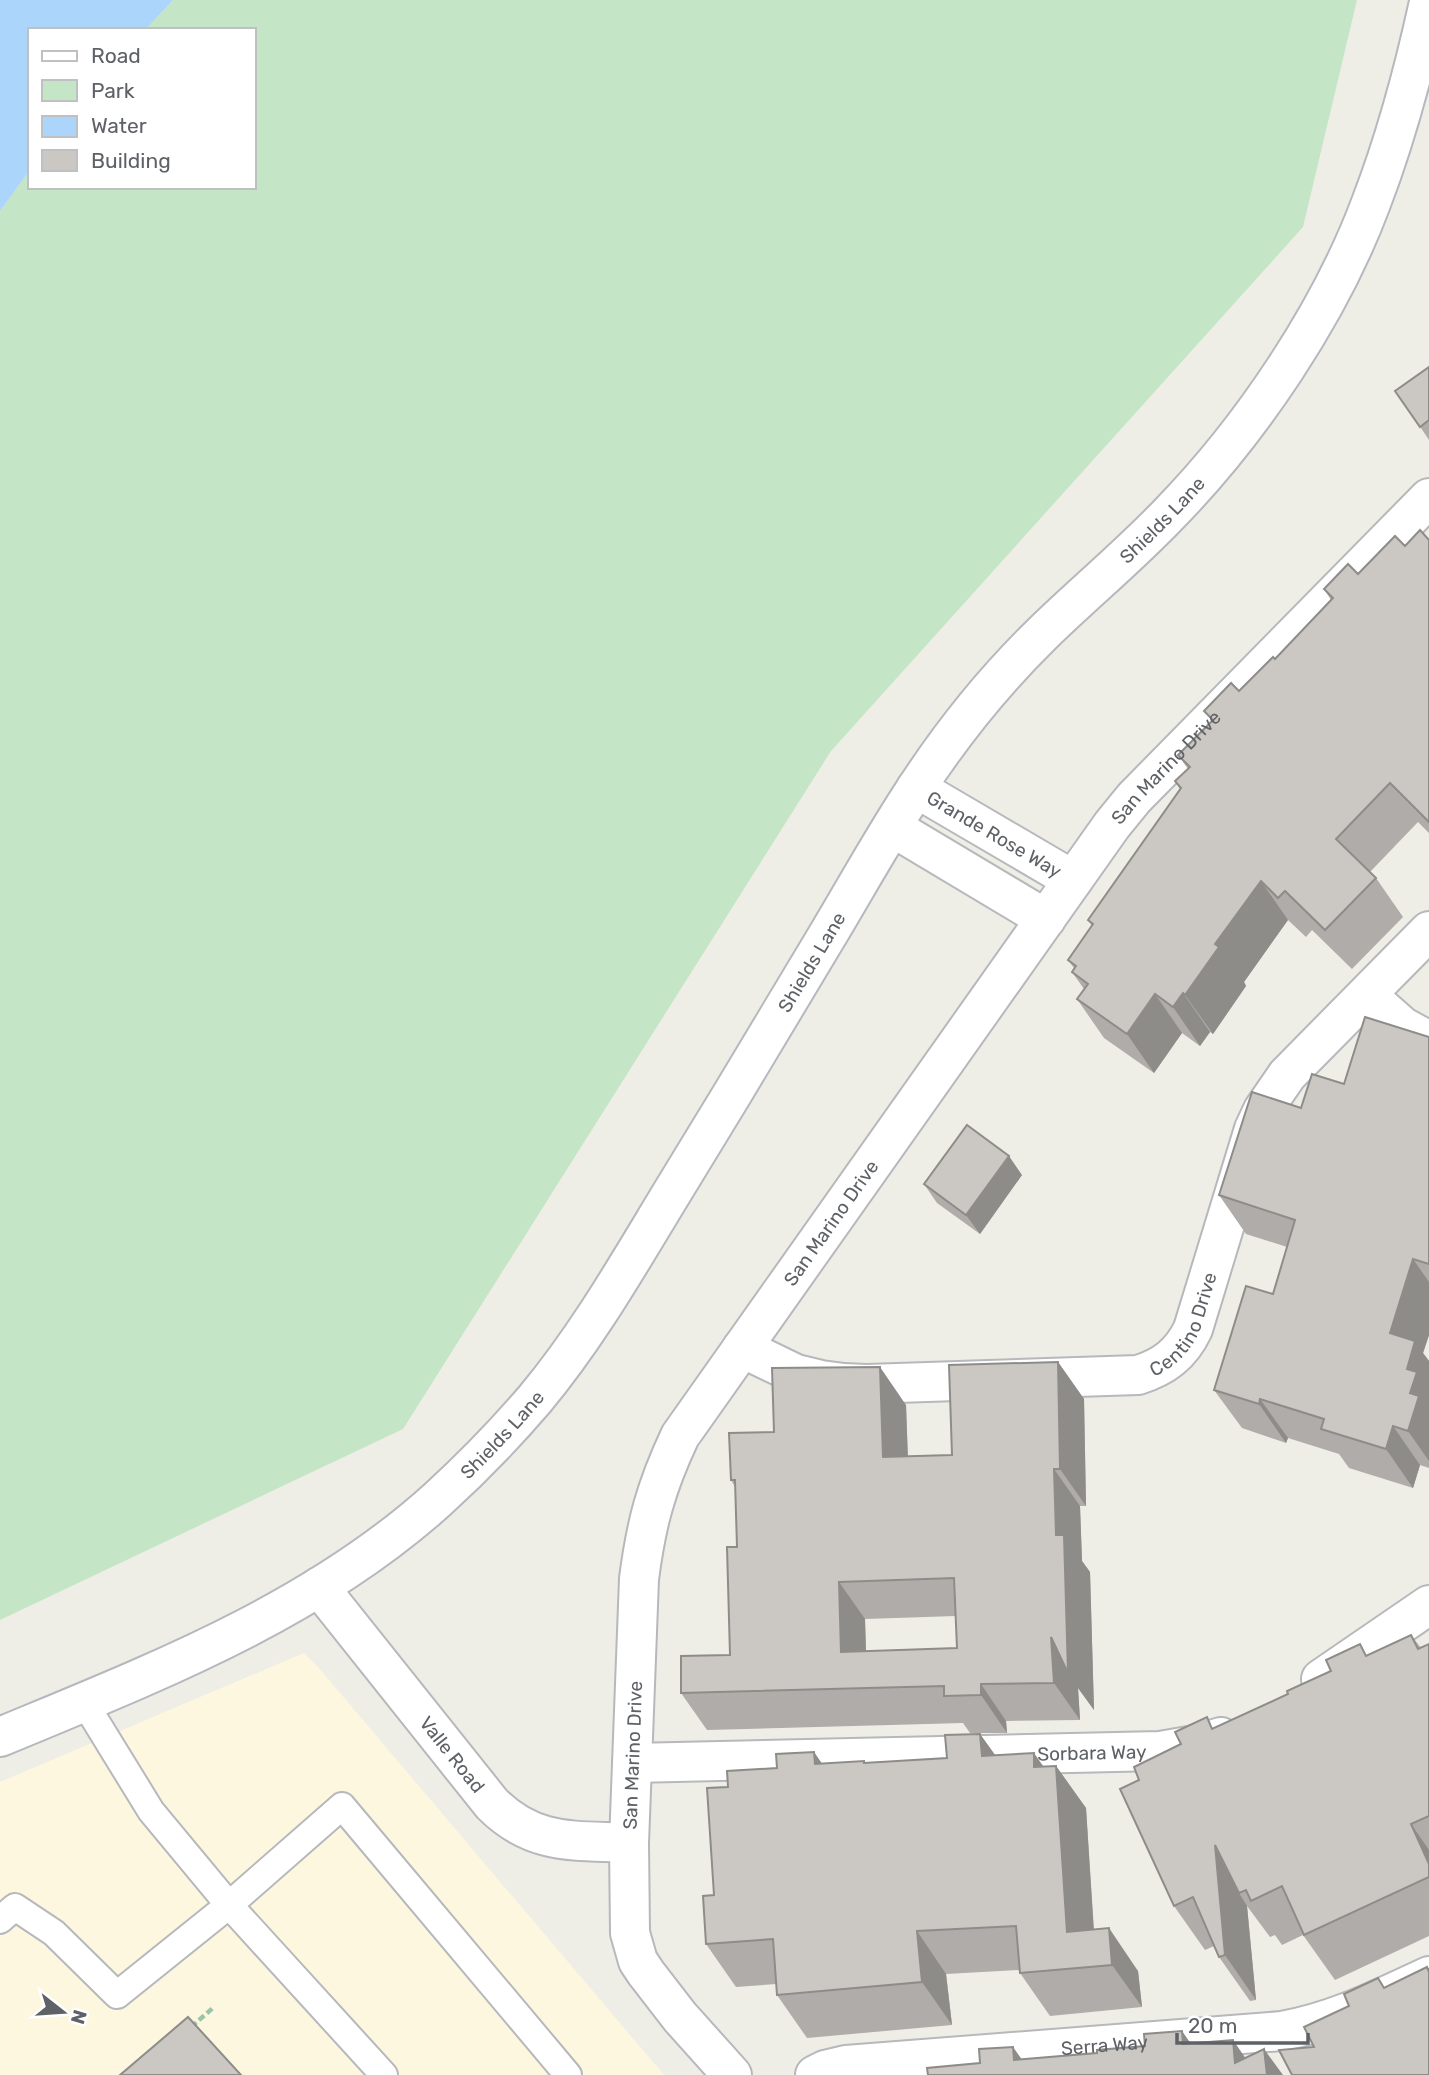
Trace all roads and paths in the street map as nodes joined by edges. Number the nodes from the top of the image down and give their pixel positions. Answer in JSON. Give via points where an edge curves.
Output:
{"nodes":[{"id":1,"x":1429,"y":2,"type":"edge"},
{"id":2,"x":1429,"y":498,"type":"edge"},
{"id":3,"x":916,"y":788,"type":"junction"},
{"id":4,"x":892,"y":827,"type":"junction"},
{"id":5,"x":1073,"y":880,"type":"junction"},
{"id":6,"x":1046,"y":919,"type":"junction"},
{"id":7,"x":1429,"y":931,"type":"edge"},
{"id":8,"x":1367,"y":995,"type":"junction"},
{"id":9,"x":1429,"y":1041,"type":"edge"},
{"id":10,"x":742,"y":1348,"type":"junction"},
{"id":11,"x":319,"y":1587,"type":"junction"},
{"id":12,"x":1429,"y":1605,"type":"edge"},
{"id":13,"x":1296,"y":1696,"type":"edge"},
{"id":14,"x":84,"y":1702,"type":"junction"},
{"id":15,"x":1251,"y":1724,"type":"edge"},
{"id":16,"x":0,"y":1737,"type":"edge"},
{"id":17,"x":632,"y":1763,"type":"junction"},
{"id":18,"x":629,"y":1843,"type":"junction"},
{"id":19,"x":229,"y":1905,"type":"junction"},
{"id":20,"x":0,"y":1920,"type":"edge"},
{"id":21,"x":1429,"y":1976,"type":"edge"},
{"id":22,"x":214,"y":2007,"type":"dead end"},
{"id":23,"x":184,"y":2033,"type":"edge"},
{"id":24,"x":384,"y":2075,"type":"edge"},
{"id":25,"x":568,"y":2075,"type":"edge"},
{"id":26,"x":732,"y":2075,"type":"edge"},
{"id":27,"x":815,"y":2075,"type":"edge"}],
"edges":[{"from":1,"to":3,"type":"street","name":"Shields Lane","via":[[1407,97],[1370,208],[1341,271],[1275,382],[1168,516],[1005,673]]},
{"from":2,"to":5,"type":"street","name":"San Marino Drive","via":[[1134,798]]},
{"from":3,"to":4,"type":"street","name":"Shields Lane"},
{"from":3,"to":5,"type":"street","name":"Grande Rose Way"},
{"from":4,"to":6,"type":"street"},
{"from":4,"to":11,"type":"street","name":"Shields Lane","via":[[573,1349],[535,1399],[436,1501]]},
{"from":5,"to":6,"type":"street","name":"San Marino Drive"},
{"from":6,"to":10,"type":"street","name":"San Marino Drive"},
{"from":7,"to":8,"type":"street","name":"Centino Drive"},
{"from":8,"to":9,"type":"street","via":[[1402,1026]]},
{"from":8,"to":10,"type":"street","name":"Centino Drive","via":[[1287,1075],[1264,1110],[1254,1129],[1193,1329],[1187,1343],[1166,1364],[1138,1375],[867,1384],[796,1374]]},
{"from":10,"to":17,"type":"street","name":"San Marino Drive","via":[[680,1436],[652,1505],[639,1580]]},
{"from":11,"to":14,"type":"street","name":"Shields Lane","via":[[259,1623]]},
{"from":11,"to":18,"type":"street","name":"Valle Road","via":[[506,1818],[557,1839]]},
{"from":12,"to":13,"type":"street"},
{"from":14,"to":16,"type":"street","name":"Shields Lane"},
{"from":14,"to":19,"type":"lane","via":[[151,1811]]},
{"from":15,"to":17,"type":"street","name":"Sorbara Way","via":[[1195,1745],[1160,1751]]},
{"from":17,"to":18,"type":"street","name":"San Marino Drive"},
{"from":18,"to":26,"type":"street","name":"San Marino Drive","via":[[630,1933],[638,1961]]},
{"from":19,"to":20,"type":"lane","via":[[117,1995],[54,1933],[15,1907]]},
{"from":19,"to":24,"type":"lane"},
{"from":19,"to":25,"type":"lane","via":[[342,1806]]},
{"from":21,"to":27,"type":"street","name":"Serra Way","via":[[1341,2017],[1282,2031],[846,2065]]},
{"from":22,"to":23,"type":"path"}]}
